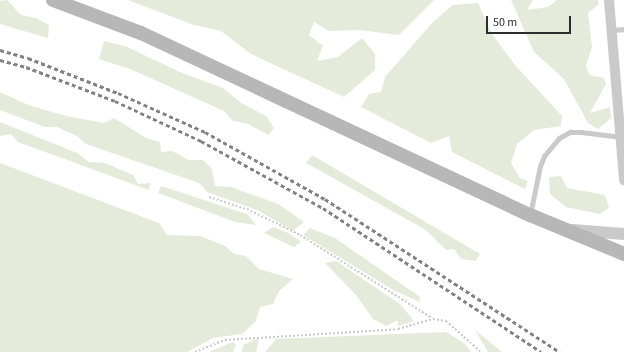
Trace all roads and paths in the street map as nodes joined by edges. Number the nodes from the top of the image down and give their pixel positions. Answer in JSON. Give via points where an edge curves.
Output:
{"nodes":[{"id":1,"x":53,"y":0,"type":"edge"},
{"id":2,"x":609,"y":0,"type":"edge"},
{"id":3,"x":624,"y":29,"type":"edge"},
{"id":4,"x":612,"y":30,"type":"junction"},
{"id":5,"x":620,"y":137,"type":"junction"},
{"id":6,"x":624,"y":180,"type":"edge"},
{"id":7,"x":209,"y":197,"type":"dead end"},
{"id":8,"x":530,"y":215,"type":"junction"},
{"id":9,"x":562,"y":229,"type":"junction"},
{"id":10,"x":624,"y":234,"type":"edge"},
{"id":11,"x":624,"y":254,"type":"edge"},
{"id":12,"x":433,"y":319,"type":"junction"},
{"id":13,"x":195,"y":352,"type":"edge"},
{"id":14,"x":481,"y":352,"type":"edge"}],
"edges":[{"from":1,"to":8,"type":"main road","via":[[141,33]]},
{"from":2,"to":4,"type":"street"},
{"from":3,"to":4,"type":"lane"},
{"from":4,"to":5,"type":"street"},
{"from":5,"to":6,"type":"street"},
{"from":5,"to":8,"type":"lane","via":[[570,132],[559,138],[544,156],[540,166]]},
{"from":7,"to":12,"type":"path","via":[[247,209],[300,235]]},
{"from":8,"to":9,"type":"main road"},
{"from":9,"to":10,"type":"street"},
{"from":9,"to":11,"type":"main road"},
{"from":12,"to":13,"type":"path","via":[[398,329],[225,340]]},
{"from":12,"to":14,"type":"path","via":[[446,321]]}]}
